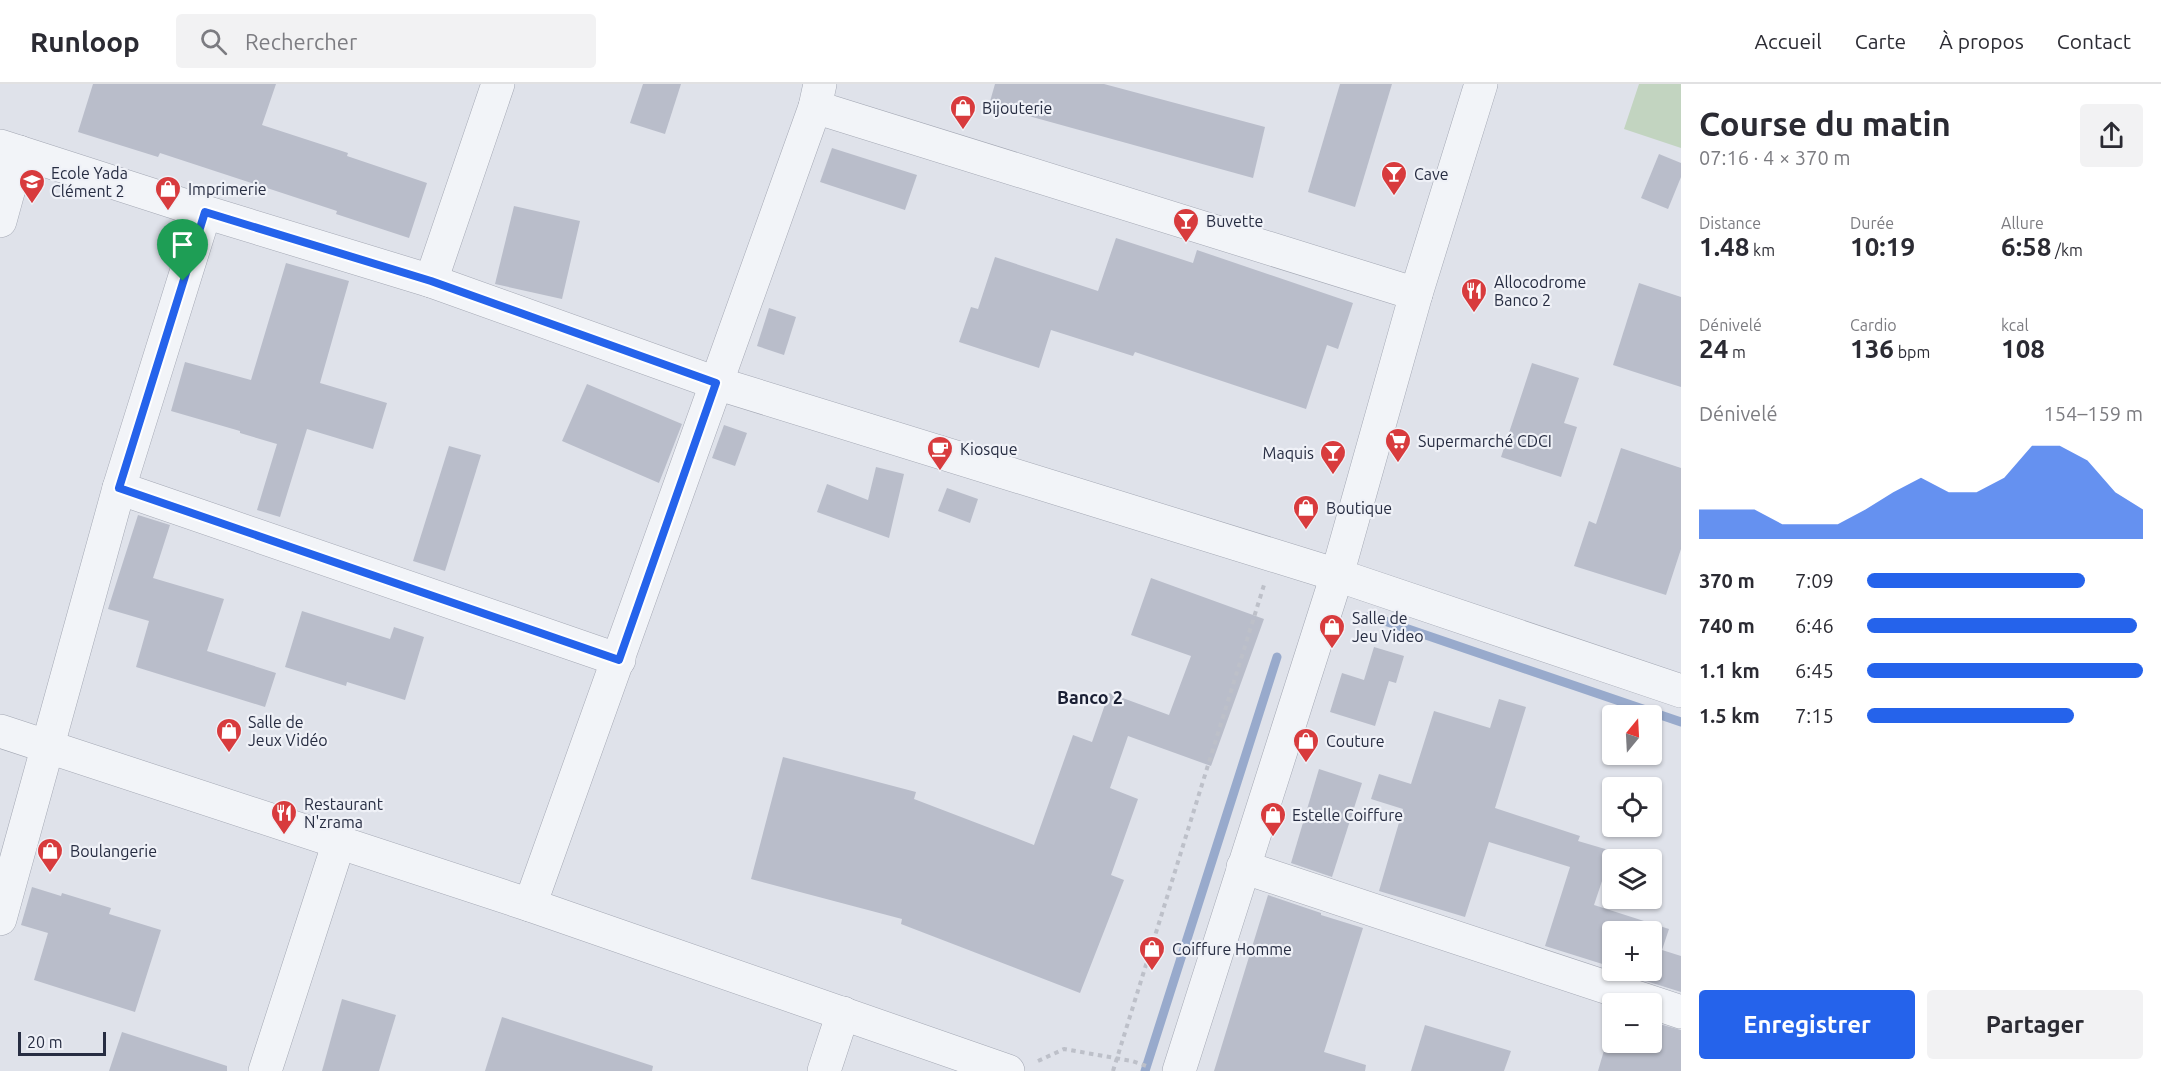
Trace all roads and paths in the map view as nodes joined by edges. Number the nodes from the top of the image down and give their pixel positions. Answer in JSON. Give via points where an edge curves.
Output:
{"nodes":[{"id":1,"x":498,"y":84,"type":"edge"},
{"id":2,"x":1481,"y":84,"type":"edge"},
{"id":3,"x":818,"y":95,"type":"edge"},
{"id":4,"x":10,"y":149,"type":"edge"},
{"id":5,"x":205,"y":212,"type":"junction"},
{"id":6,"x":0,"y":220,"type":"edge"},
{"id":7,"x":431,"y":281,"type":"junction"},
{"id":8,"x":1416,"y":294,"type":"junction"},
{"id":9,"x":716,"y":383,"type":"junction"},
{"id":10,"x":119,"y":488,"type":"junction"},
{"id":11,"x":1273,"y":555,"type":"junction"},
{"id":12,"x":1336,"y":575,"type":"junction"},
{"id":13,"x":619,"y":660,"type":"junction"},
{"id":14,"x":1681,"y":691,"type":"edge"},
{"id":15,"x":0,"y":731,"type":"edge"},
{"id":16,"x":48,"y":747,"type":"junction"},
{"id":17,"x":339,"y":842,"type":"junction"},
{"id":18,"x":1243,"y":867,"type":"junction"},
{"id":19,"x":530,"y":905,"type":"junction"},
{"id":20,"x":0,"y":919,"type":"edge"},
{"id":21,"x":1681,"y":1012,"type":"edge"},
{"id":22,"x":843,"y":1013,"type":"junction"},
{"id":23,"x":1118,"y":1059,"type":"junction"},
{"id":24,"x":1021,"y":1067,"type":"edge"},
{"id":25,"x":1169,"y":1070,"type":"edge"},
{"id":26,"x":265,"y":1071,"type":"edge"},
{"id":27,"x":824,"y":1071,"type":"edge"},
{"id":28,"x":1113,"y":1071,"type":"edge"}],
"edges":[{"from":1,"to":7,"type":"street"},
{"from":2,"to":8,"type":"street"},
{"from":3,"to":8,"type":"street"},
{"from":3,"to":9,"type":"street"},
{"from":4,"to":5,"type":"street"},
{"from":4,"to":6,"type":"street"},
{"from":5,"to":7,"type":"street"},
{"from":5,"to":10,"type":"street"},
{"from":7,"to":9,"type":"street"},
{"from":8,"to":12,"type":"street"},
{"from":9,"to":11,"type":"street"},
{"from":9,"to":13,"type":"street"},
{"from":10,"to":13,"type":"street"},
{"from":10,"to":16,"type":"street"},
{"from":11,"to":12,"type":"street"},
{"from":11,"to":23,"type":"path"},
{"from":12,"to":14,"type":"street"},
{"from":12,"to":18,"type":"street"},
{"from":13,"to":19,"type":"street"},
{"from":15,"to":16,"type":"street"},
{"from":16,"to":17,"type":"street"},
{"from":16,"to":20,"type":"street"},
{"from":17,"to":19,"type":"street"},
{"from":17,"to":26,"type":"street"},
{"from":18,"to":21,"type":"street"},
{"from":18,"to":25,"type":"street"},
{"from":19,"to":22,"type":"street"},
{"from":22,"to":24,"type":"street"},
{"from":22,"to":27,"type":"street"},
{"from":23,"to":24,"type":"path","via":[[1064,1049]]},
{"from":23,"to":25,"type":"path"},
{"from":23,"to":28,"type":"path"}]}
